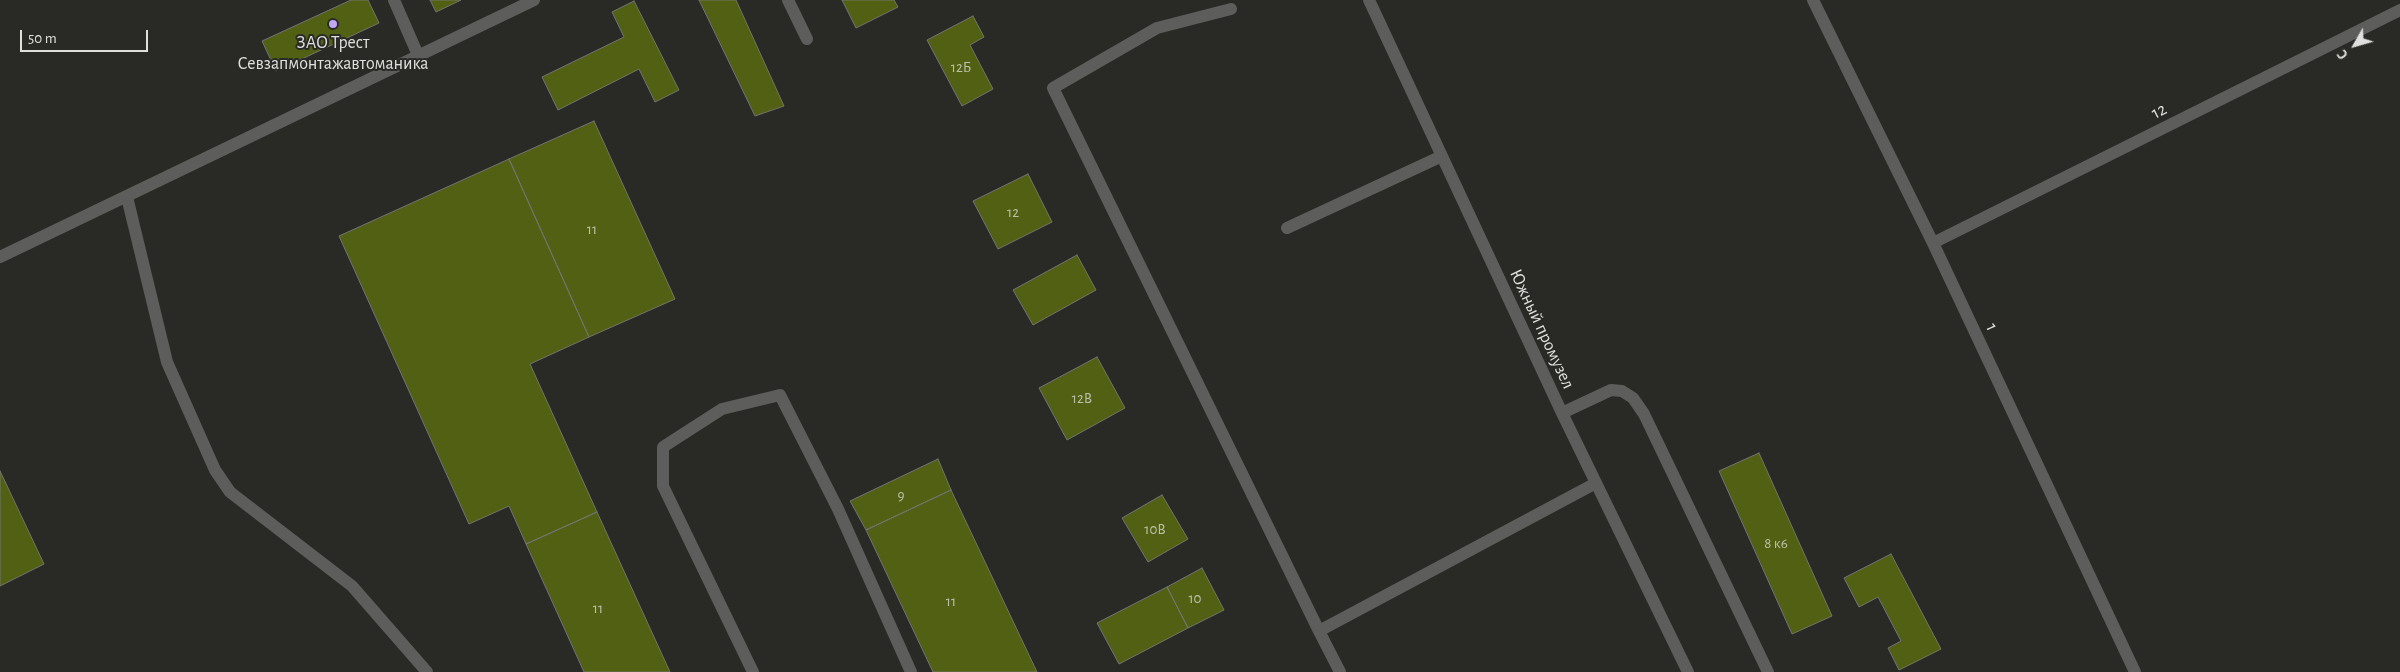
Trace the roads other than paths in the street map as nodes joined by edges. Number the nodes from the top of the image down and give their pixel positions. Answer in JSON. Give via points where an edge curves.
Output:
{"nodes":[{"id":1,"x":394,"y":0,"type":"edge"},
{"id":2,"x":534,"y":0,"type":"edge"},
{"id":3,"x":788,"y":0,"type":"edge"},
{"id":4,"x":1369,"y":0,"type":"edge"},
{"id":5,"x":1813,"y":0,"type":"edge"},
{"id":6,"x":1231,"y":8,"type":"dead end"},
{"id":7,"x":2400,"y":10,"type":"edge"},
{"id":8,"x":807,"y":39,"type":"dead end"},
{"id":9,"x":418,"y":55,"type":"junction"},
{"id":10,"x":1442,"y":156,"type":"junction"},
{"id":11,"x":127,"y":197,"type":"junction"},
{"id":12,"x":1287,"y":228,"type":"dead end"},
{"id":13,"x":1933,"y":243,"type":"junction"},
{"id":14,"x":0,"y":257,"type":"edge"},
{"id":15,"x":1562,"y":413,"type":"junction"},
{"id":16,"x":1596,"y":483,"type":"junction"},
{"id":17,"x":1319,"y":631,"type":"junction"},
{"id":18,"x":427,"y":672,"type":"edge"},
{"id":19,"x":753,"y":672,"type":"edge"},
{"id":20,"x":911,"y":672,"type":"edge"},
{"id":21,"x":1340,"y":672,"type":"edge"},
{"id":22,"x":1688,"y":672,"type":"edge"},
{"id":23,"x":1768,"y":672,"type":"edge"},
{"id":24,"x":2135,"y":672,"type":"edge"}],
"edges":[{"from":1,"to":9,"type":"street"},
{"from":2,"to":9,"type":"street"},
{"from":3,"to":8,"type":"street"},
{"from":4,"to":10,"type":"street","name":"Южный промузел"},
{"from":5,"to":13,"type":"street","name":"1","number":"1"},
{"from":6,"to":17,"type":"street","via":[[1157,28],[1053,88]]},
{"from":7,"to":13,"type":"street","name":"12","number":"12"},
{"from":9,"to":11,"type":"street"},
{"from":10,"to":12,"type":"street"},
{"from":10,"to":15,"type":"street","name":"Южный промузел"},
{"from":11,"to":14,"type":"street"},
{"from":11,"to":18,"type":"street","via":[[167,362],[214,470],[230,492],[352,586]]},
{"from":13,"to":24,"type":"street","name":"1","number":"1"},
{"from":15,"to":16,"type":"street","name":"Южный промузел"},
{"from":15,"to":23,"type":"street","via":[[1611,390],[1622,391],[1633,398],[1644,414]]},
{"from":16,"to":17,"type":"street"},
{"from":16,"to":22,"type":"street","name":"Южный промузел"},
{"from":17,"to":21,"type":"street"},
{"from":19,"to":20,"type":"street","via":[[664,486],[663,447],[722,410],[780,395],[838,509]]}]}
